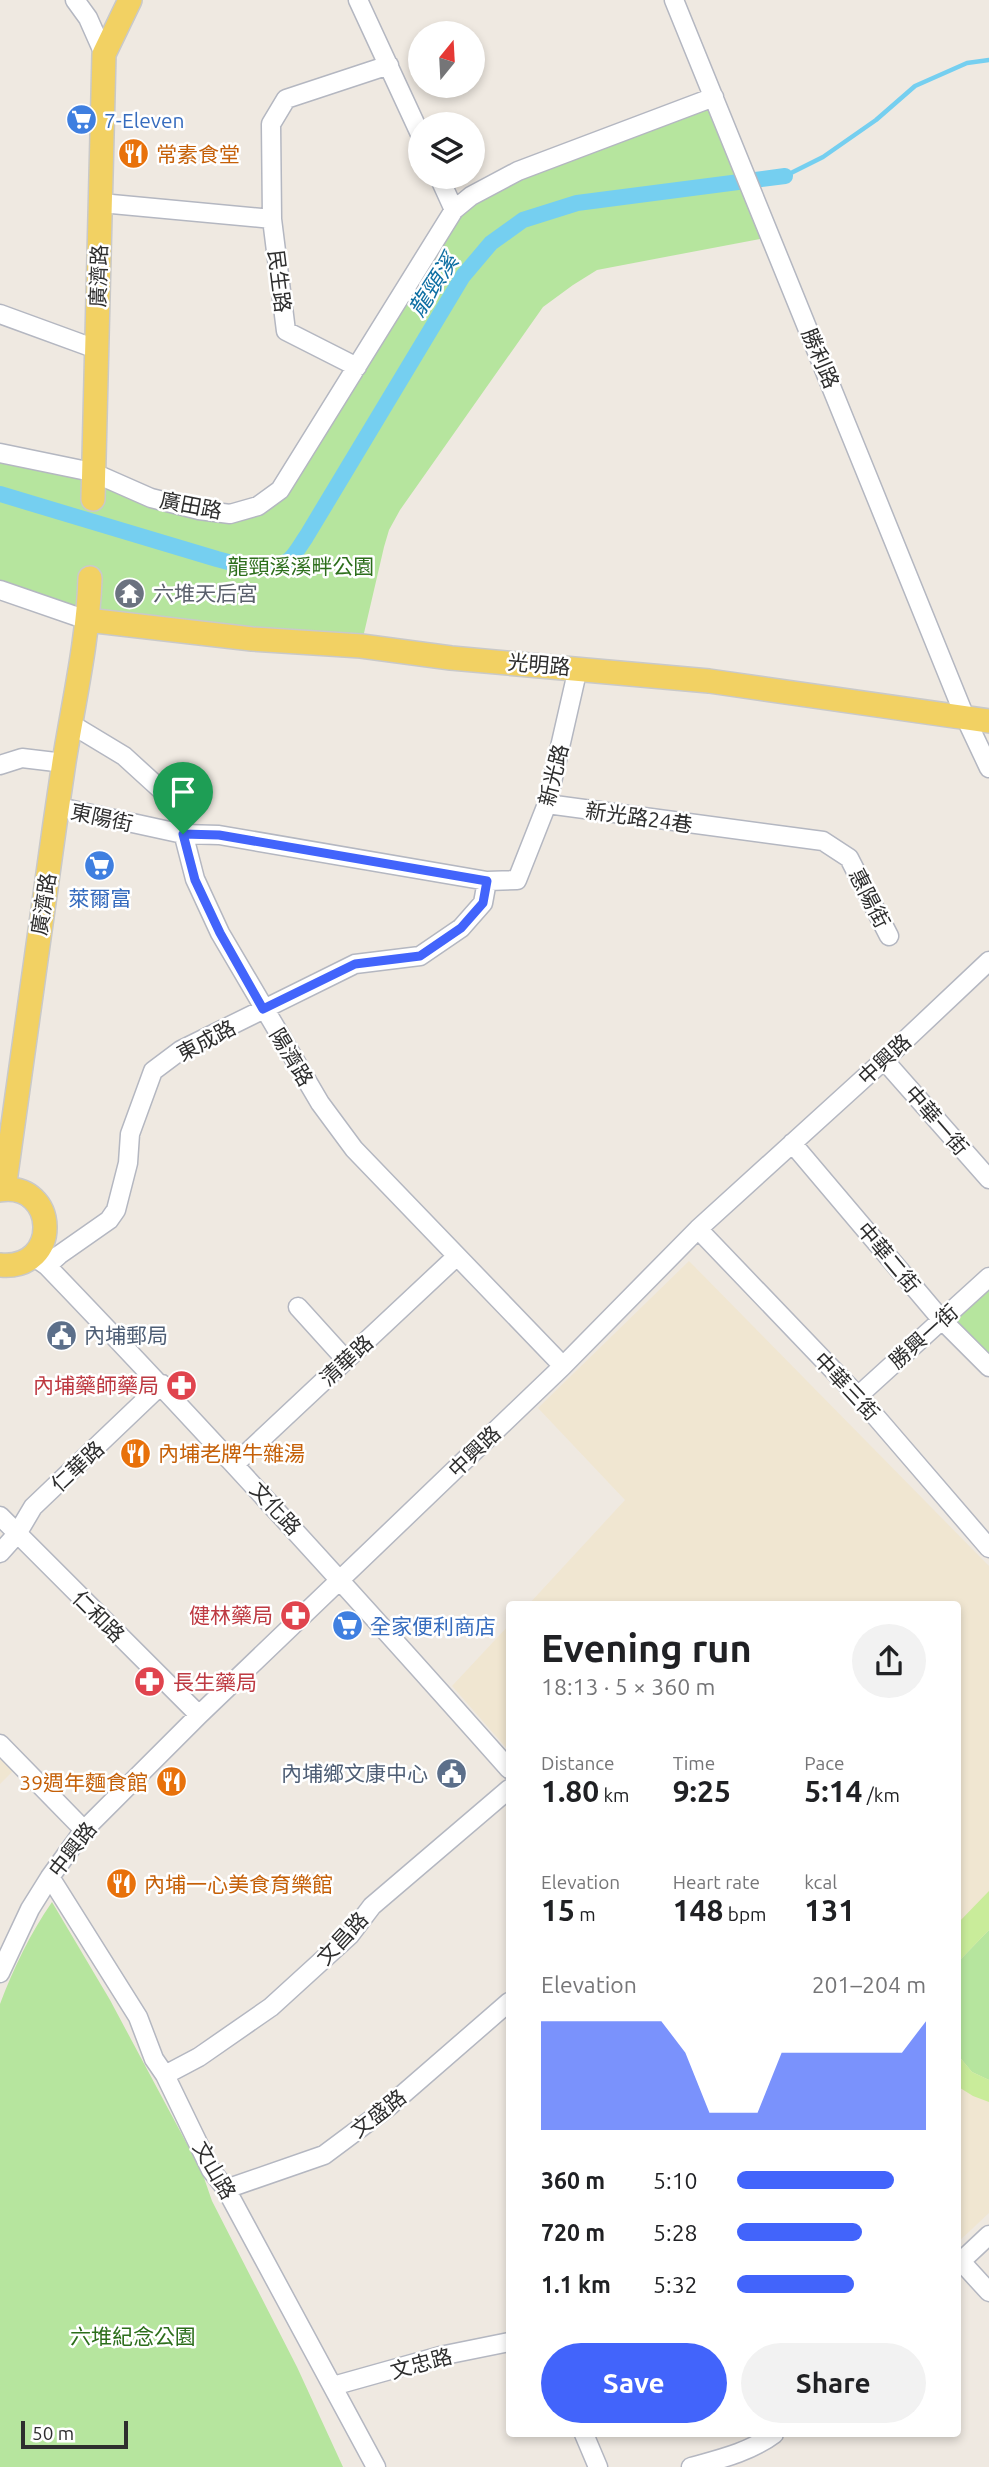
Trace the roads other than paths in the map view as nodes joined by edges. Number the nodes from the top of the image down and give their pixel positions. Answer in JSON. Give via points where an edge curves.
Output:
{"nodes":[{"id":1,"x":75,"y":0,"type":"edge"},
{"id":2,"x":130,"y":0,"type":"edge"},
{"id":3,"x":358,"y":0,"type":"edge"},
{"id":4,"x":674,"y":0,"type":"edge"},
{"id":5,"x":104,"y":54,"type":"junction"},
{"id":6,"x":389,"y":65,"type":"junction"},
{"id":7,"x":714,"y":97,"type":"junction"},
{"id":8,"x":410,"y":112,"type":"edge"},
{"id":9,"x":444,"y":189,"type":"edge"},
{"id":10,"x":101,"y":203,"type":"junction"},
{"id":11,"x":454,"y":210,"type":"junction"},
{"id":12,"x":272,"y":219,"type":"junction"},
{"id":13,"x":0,"y":314,"type":"edge"},
{"id":14,"x":96,"y":349,"type":"junction"},
{"id":15,"x":357,"y":367,"type":"junction"},
{"id":16,"x":0,"y":453,"type":"edge"},
{"id":17,"x":92,"y":472,"type":"junction"},
{"id":18,"x":93,"y":499,"type":"dead end"},
{"id":19,"x":90,"y":578,"type":"dead end"},
{"id":20,"x":0,"y":590,"type":"edge"},
{"id":21,"x":87,"y":620,"type":"junction"},
{"id":22,"x":578,"y":668,"type":"junction"},
{"id":23,"x":965,"y":717,"type":"junction"},
{"id":24,"x":989,"y":721,"type":"edge"},
{"id":25,"x":71,"y":723,"type":"junction"},
{"id":26,"x":64,"y":763,"type":"junction"},
{"id":27,"x":0,"y":765,"type":"edge"},
{"id":28,"x":989,"y":768,"type":"edge"},
{"id":29,"x":547,"y":804,"type":"junction"},
{"id":30,"x":59,"y":807,"type":"junction"},
{"id":31,"x":731,"y":830,"type":"joint"},
{"id":32,"x":183,"y":834,"type":"junction"},
{"id":33,"x":517,"y":880,"type":"joint"},
{"id":34,"x":487,"y":881,"type":"junction"},
{"id":35,"x":889,"y":936,"type":"dead end"},
{"id":36,"x":989,"y":961,"type":"edge"},
{"id":37,"x":263,"y":1009,"type":"junction"},
{"id":38,"x":884,"y":1060,"type":"junction"},
{"id":39,"x":792,"y":1143,"type":"junction"},
{"id":40,"x":989,"y":1180,"type":"edge"},
{"id":41,"x":2,"y":1189,"type":"edge"},
{"id":42,"x":698,"y":1229,"type":"junction"},
{"id":43,"x":457,"y":1256,"type":"junction"},
{"id":44,"x":40,"y":1261,"type":"junction"},
{"id":45,"x":0,"y":1265,"type":"edge"},
{"id":46,"x":989,"y":1277,"type":"edge"},
{"id":47,"x":298,"y":1307,"type":"dead end"},
{"id":48,"x":941,"y":1319,"type":"junction"},
{"id":49,"x":346,"y":1360,"type":"junction"},
{"id":50,"x":563,"y":1366,"type":"junction"},
{"id":51,"x":989,"y":1367,"type":"edge"},
{"id":52,"x":162,"y":1384,"type":"junction"},
{"id":53,"x":858,"y":1396,"type":"junction"},
{"id":54,"x":235,"y":1464,"type":"junction"},
{"id":55,"x":0,"y":1516,"type":"edge"},
{"id":56,"x":17,"y":1534,"type":"junction"},
{"id":57,"x":989,"y":1548,"type":"edge"},
{"id":58,"x":0,"y":1553,"type":"edge"},
{"id":59,"x":341,"y":1579,"type":"junction"},
{"id":60,"x":199,"y":1715,"type":"junction"},
{"id":61,"x":0,"y":1744,"type":"edge"},
{"id":62,"x":506,"y":1766,"type":"edge"},
{"id":63,"x":506,"y":1792,"type":"edge"},
{"id":64,"x":84,"y":1830,"type":"junction"},
{"id":65,"x":50,"y":1877,"type":"junction"},
{"id":66,"x":0,"y":1973,"type":"edge"},
{"id":67,"x":506,"y":2005,"type":"edge"},
{"id":68,"x":165,"y":2075,"type":"junction"},
{"id":69,"x":226,"y":2189,"type":"junction"},
{"id":70,"x":989,"y":2235,"type":"edge"},
{"id":71,"x":961,"y":2259,"type":"edge"},
{"id":72,"x":961,"y":2263,"type":"edge"},
{"id":73,"x":989,"y":2292,"type":"edge"},
{"id":74,"x":506,"y":2343,"type":"edge"},
{"id":75,"x":333,"y":2386,"type":"junction"},
{"id":76,"x":585,"y":2437,"type":"edge"},
{"id":77,"x":770,"y":2437,"type":"edge"},
{"id":78,"x":376,"y":2467,"type":"edge"},
{"id":79,"x":598,"y":2467,"type":"edge"},
{"id":80,"x":691,"y":2467,"type":"edge"}],
"edges":[{"from":1,"to":5,"type":"street"},
{"from":2,"to":5,"type":"main road"},
{"from":3,"to":6,"type":"street"},
{"from":4,"to":7,"type":"street","name":"勝利路"},
{"from":5,"to":10,"type":"main road","name":"廣濟路"},
{"from":6,"to":8,"type":"street"},
{"from":6,"to":12,"type":"street","name":"民生路","via":[[286,99],[271,124]]},
{"from":7,"to":11,"type":"street","via":[[518,171]]},
{"from":7,"to":23,"type":"street","name":"勝利路"},
{"from":9,"to":11,"type":"street"},
{"from":10,"to":12,"type":"street","name":"民生路"},
{"from":10,"to":14,"type":"main road","name":"廣濟路"},
{"from":11,"to":15,"type":"street"},
{"from":12,"to":15,"type":"street","name":"民生路","via":[[286,331]]},
{"from":13,"to":14,"type":"street"},
{"from":14,"to":17,"type":"main road","name":"廣濟路"},
{"from":15,"to":17,"type":"street","name":"廣田路","via":[[280,490],[258,506],[230,514],[198,510],[151,498]]},
{"from":16,"to":17,"type":"street","name":"廣田路"},
{"from":17,"to":18,"type":"main road","name":"廣濟路"},
{"from":19,"to":21,"type":"main road","name":"廣濟路"},
{"from":20,"to":21,"type":"street"},
{"from":21,"to":22,"type":"main road","name":"光明路"},
{"from":21,"to":25,"type":"main road","name":"廣濟路"},
{"from":22,"to":23,"type":"main road","name":"光明路","via":[[723,682]]},
{"from":22,"to":29,"type":"street","name":"新光路"},
{"from":23,"to":24,"type":"main road","name":"光明路"},
{"from":23,"to":28,"type":"street","name":"勝利路"},
{"from":25,"to":26,"type":"main road","name":"廣濟路"},
{"from":25,"to":32,"type":"street","name":"陽濟路","via":[[124,756],[169,796]]},
{"from":26,"to":27,"type":"street","via":[[22,758]]},
{"from":26,"to":30,"type":"main road","name":"廣濟路"},
{"from":29,"to":31,"type":"street","name":"新光路24巷"},
{"from":29,"to":33,"type":"street","name":"新光路"},
{"from":30,"to":32,"type":"street","name":"東陽街"},
{"from":30,"to":41,"type":"main road","name":"廣濟路"},
{"from":31,"to":35,"type":"street","name":"惠陽街","via":[[823,841],[849,858]]},
{"from":32,"to":34,"type":"street","name":"東陽街","via":[[219,835]]},
{"from":32,"to":37,"type":"street","name":"陽濟路","via":[[195,880]]},
{"from":33,"to":34,"type":"street","name":"東陽街"},
{"from":34,"to":37,"type":"street","name":"東成路","via":[[483,903],[461,928],[420,956],[355,964]]},
{"from":36,"to":38,"type":"street","name":"中興路"},
{"from":37,"to":43,"type":"street","name":"陽濟路","via":[[354,1149]]},
{"from":37,"to":44,"type":"street","name":"東成路","via":[[181,1051],[153,1072],[130,1134],[116,1210],[109,1220],[59,1255]]},
{"from":38,"to":39,"type":"street","name":"中興路"},
{"from":38,"to":40,"type":"street","name":"中華一街"},
{"from":39,"to":42,"type":"street","name":"中興路"},
{"from":39,"to":48,"type":"street","name":"中華二街"},
{"from":41,"to":44,"type":"main road","via":[[27,1194],[43,1212],[46,1224]]},
{"from":42,"to":50,"type":"street","name":"中興路"},
{"from":42,"to":53,"type":"street","name":"中華三街"},
{"from":43,"to":49,"type":"street","name":"清華路"},
{"from":43,"to":50,"type":"street","name":"陽濟路"},
{"from":44,"to":45,"type":"main road"},
{"from":44,"to":52,"type":"street","name":"文化路"},
{"from":46,"to":48,"type":"street","name":"勝興一街"},
{"from":47,"to":49,"type":"street"},
{"from":48,"to":51,"type":"street","name":"中華二街"},
{"from":48,"to":53,"type":"street","name":"勝興一街"},
{"from":49,"to":54,"type":"street","name":"清華路"},
{"from":50,"to":59,"type":"street","name":"中興路"},
{"from":52,"to":54,"type":"street","name":"文化路"},
{"from":52,"to":56,"type":"street","name":"仁華路","via":[[33,1507]]},
{"from":53,"to":57,"type":"street","name":"中華三街"},
{"from":54,"to":59,"type":"street","name":"文化路"},
{"from":55,"to":56,"type":"street","name":"仁和路"},
{"from":56,"to":58,"type":"street","name":"仁華路"},
{"from":56,"to":60,"type":"street","name":"仁和路"},
{"from":59,"to":60,"type":"street","name":"中興路"},
{"from":59,"to":62,"type":"street","name":"文化路"},
{"from":60,"to":64,"type":"street","name":"中興路"},
{"from":61,"to":64,"type":"street"},
{"from":63,"to":68,"type":"street","name":"文昌路","via":[[372,1906],[350,1935],[271,2007]]},
{"from":64,"to":65,"type":"street","name":"中興路"},
{"from":65,"to":66,"type":"street","name":"中興路"},
{"from":65,"to":68,"type":"street","name":"文山路","via":[[138,2017]]},
{"from":67,"to":69,"type":"street","name":"文盛路","via":[[387,2108],[324,2155]]},
{"from":68,"to":69,"type":"street","name":"文山路","via":[[211,2170]]},
{"from":69,"to":75,"type":"street","name":"文山路"},
{"from":70,"to":71,"type":"street"},
{"from":72,"to":73,"type":"street"},
{"from":74,"to":75,"type":"street","name":"文忠路"},
{"from":75,"to":78,"type":"street","name":"文山路"},
{"from":76,"to":79,"type":"street"},
{"from":77,"to":80,"type":"street","via":[[734,2455]]}]}
